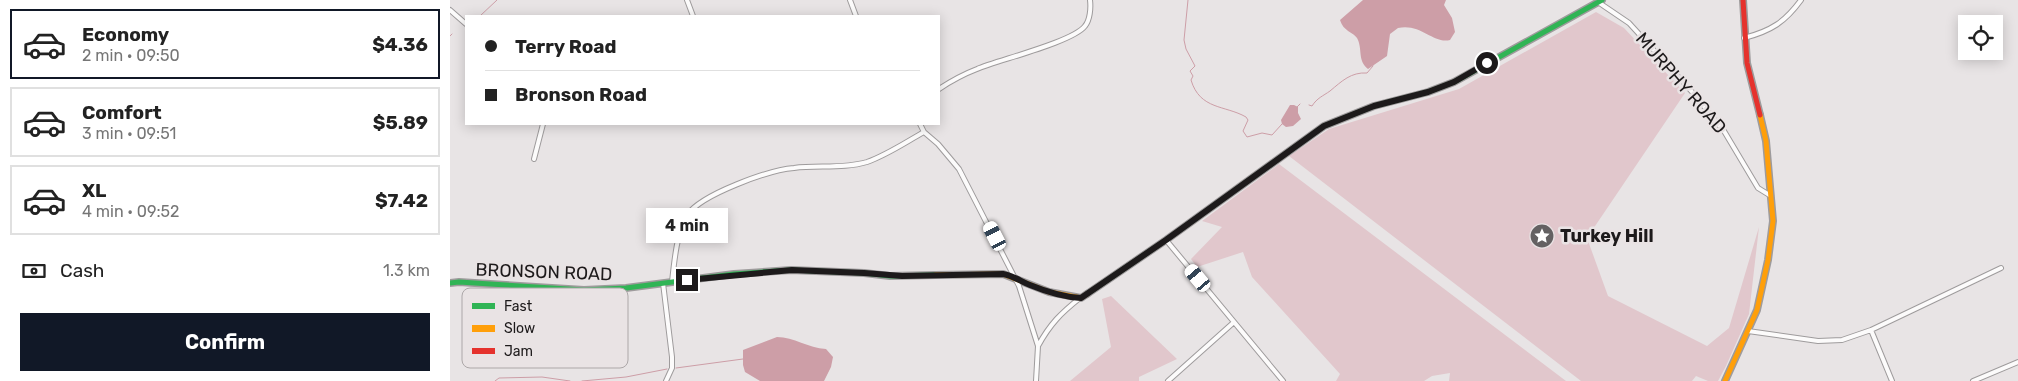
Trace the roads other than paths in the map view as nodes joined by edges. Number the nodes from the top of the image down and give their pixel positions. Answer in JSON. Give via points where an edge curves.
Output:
{"nodes":[{"id":1,"x":687,"y":0,"type":"edge"},
{"id":2,"x":850,"y":0,"type":"edge"},
{"id":3,"x":1090,"y":0,"type":"edge"},
{"id":4,"x":1742,"y":0,"type":"edge"},
{"id":5,"x":1801,"y":0,"type":"edge"},
{"id":6,"x":1600,"y":1,"type":"edge"},
{"id":7,"x":450,"y":10,"type":"edge"},
{"id":8,"x":693,"y":15,"type":"edge"},
{"id":9,"x":856,"y":15,"type":"edge"},
{"id":10,"x":465,"y":23,"type":"edge"},
{"id":11,"x":1744,"y":38,"type":"junction"},
{"id":12,"x":940,"y":88,"type":"edge"},
{"id":13,"x":543,"y":125,"type":"edge"},
{"id":14,"x":920,"y":125,"type":"edge"},
{"id":15,"x":924,"y":132,"type":"junction"},
{"id":16,"x":534,"y":159,"type":"dead end"},
{"id":17,"x":1771,"y":196,"type":"junction"},
{"id":18,"x":1166,"y":240,"type":"junction"},
{"id":19,"x":2001,"y":268,"type":"dead end"},
{"id":20,"x":1014,"y":276,"type":"junction"},
{"id":21,"x":672,"y":282,"type":"junction"},
{"id":22,"x":450,"y":283,"type":"edge"},
{"id":23,"x":662,"y":283,"type":"junction"},
{"id":24,"x":553,"y":288,"type":"edge"},
{"id":25,"x":626,"y":288,"type":"edge"},
{"id":26,"x":1081,"y":298,"type":"junction"},
{"id":27,"x":1233,"y":323,"type":"junction"},
{"id":28,"x":1871,"y":330,"type":"junction"},
{"id":29,"x":1748,"y":331,"type":"junction"},
{"id":30,"x":1038,"y":346,"type":"junction"},
{"id":31,"x":2018,"y":362,"type":"edge"},
{"id":32,"x":666,"y":381,"type":"edge"},
{"id":33,"x":1036,"y":381,"type":"edge"},
{"id":34,"x":1168,"y":381,"type":"edge"},
{"id":35,"x":1283,"y":381,"type":"edge"},
{"id":36,"x":1725,"y":381,"type":"edge"},
{"id":37,"x":1892,"y":381,"type":"edge"},
{"id":38,"x":1973,"y":381,"type":"edge"}],
"edges":[{"from":1,"to":8,"type":"street"},
{"from":2,"to":9,"type":"street"},
{"from":3,"to":12,"type":"street","via":[[1085,26],[1076,33],[977,68]]},
{"from":4,"to":11,"type":"street"},
{"from":5,"to":11,"type":"street","via":[[1782,22]]},
{"from":6,"to":17,"type":"street","name":"MURPHY ROAD","via":[[1629,23],[1694,94],[1724,131],[1758,188]]},
{"from":6,"to":18,"type":"street","via":[[1454,82],[1374,106],[1324,126]]},
{"from":7,"to":10,"type":"street"},
{"from":11,"to":17,"type":"street","via":[[1766,141]]},
{"from":13,"to":16,"type":"street"},
{"from":14,"to":15,"type":"street"},
{"from":15,"to":20,"type":"street","via":[[959,168]]},
{"from":15,"to":21,"type":"street","via":[[866,162],[777,170],[704,200],[686,217]]},
{"from":17,"to":29,"type":"street","via":[[1773,221],[1768,260],[1757,310]]},
{"from":18,"to":26,"type":"street"},
{"from":18,"to":27,"type":"street"},
{"from":19,"to":28,"type":"street"},
{"from":20,"to":21,"type":"street","name":"BRONSON ROAD","via":[[890,276],[792,270]]},
{"from":20,"to":26,"type":"street","name":"BRONSON ROAD","via":[[1065,297]]},
{"from":20,"to":30,"type":"street"},
{"from":21,"to":23,"type":"street","name":"BRONSON ROAD"},
{"from":22,"to":24,"type":"street","name":"BRONSON ROAD"},
{"from":23,"to":25,"type":"street","name":"BRONSON ROAD"},
{"from":23,"to":32,"type":"street","via":[[672,357],[672,368]]},
{"from":26,"to":30,"type":"street","via":[[1048,327]]},
{"from":27,"to":34,"type":"street"},
{"from":27,"to":35,"type":"street"},
{"from":28,"to":29,"type":"street","via":[[1842,340],[1818,341]]},
{"from":28,"to":37,"type":"street"},
{"from":29,"to":36,"type":"street"},
{"from":30,"to":33,"type":"street"},
{"from":31,"to":38,"type":"street"}]}
